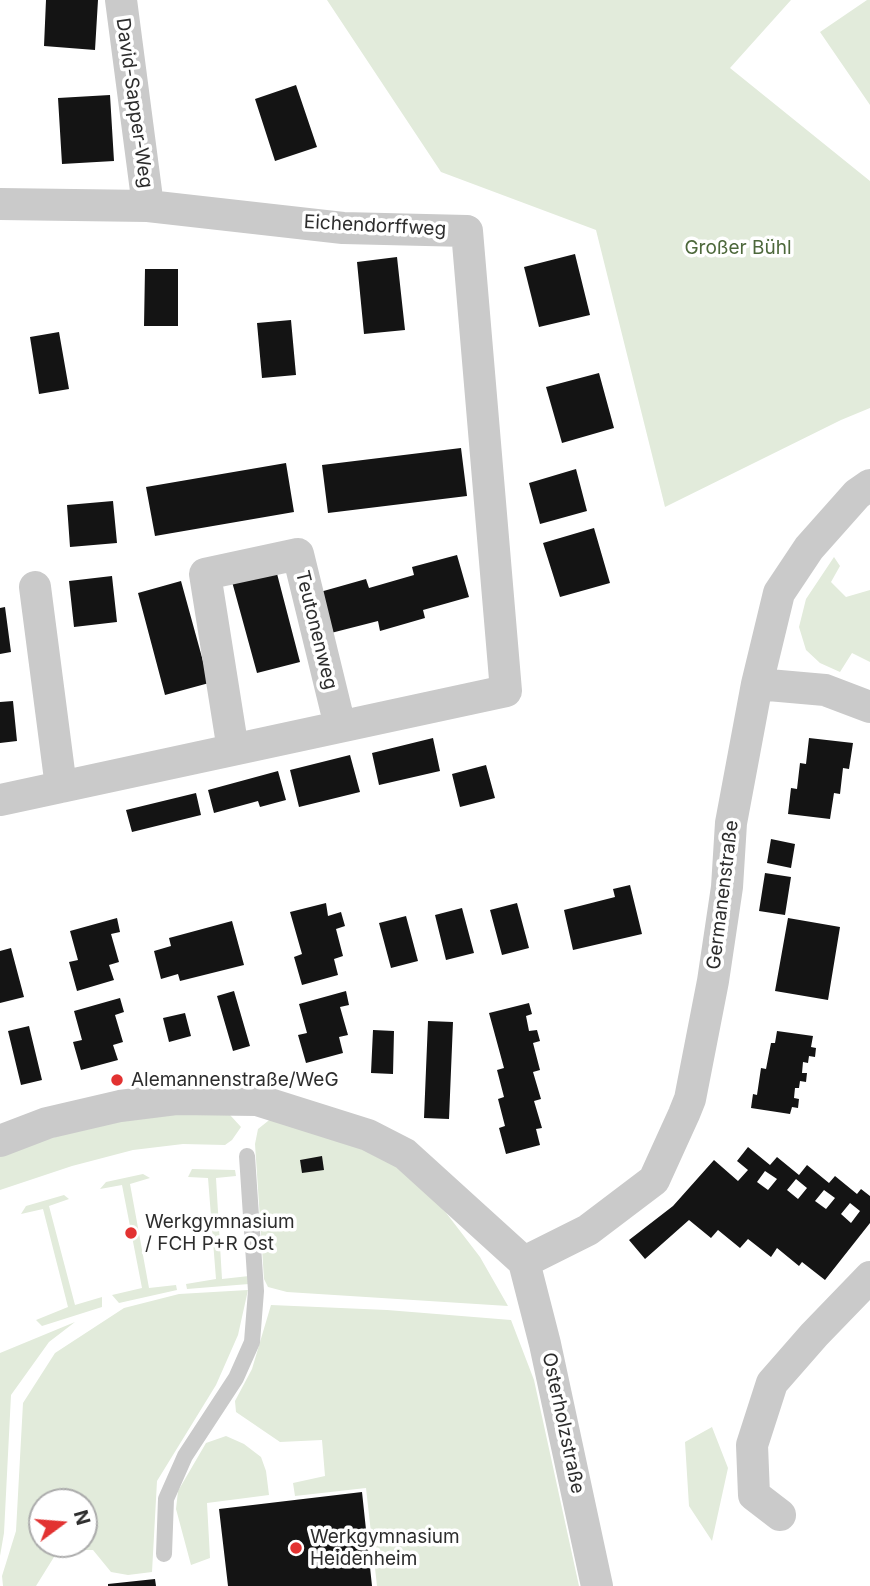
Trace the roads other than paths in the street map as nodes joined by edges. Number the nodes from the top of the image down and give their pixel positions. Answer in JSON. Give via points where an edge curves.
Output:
{"nodes":[{"id":1,"x":121,"y":0,"type":"edge"},
{"id":2,"x":0,"y":204,"type":"edge"},
{"id":3,"x":148,"y":206,"type":"junction"},
{"id":4,"x":870,"y":485,"type":"edge"},
{"id":5,"x":35,"y":587,"type":"dead end"},
{"id":6,"x":757,"y":684,"type":"junction"},
{"id":7,"x":870,"y":707,"type":"edge"},
{"id":8,"x":340,"y":726,"type":"junction"},
{"id":9,"x":233,"y":750,"type":"junction"},
{"id":10,"x":61,"y":787,"type":"junction"},
{"id":11,"x":0,"y":800,"type":"edge"},
{"id":12,"x":0,"y":1141,"type":"edge"},
{"id":13,"x":247,"y":1156,"type":"dead end"},
{"id":14,"x":524,"y":1262,"type":"junction"},
{"id":15,"x":870,"y":1277,"type":"edge"},
{"id":16,"x":780,"y":1515,"type":"dead end"},
{"id":17,"x":164,"y":1554,"type":"dead end"},
{"id":18,"x":597,"y":1586,"type":"edge"}],
"edges":[{"from":1,"to":3,"type":"street","name":"David-Sapper-Weg"},
{"from":2,"to":3,"type":"street","name":"Eichendorffweg"},
{"from":3,"to":8,"type":"street","name":"Eichendorffweg","via":[[343,228],[467,231],[506,691]]},
{"from":4,"to":6,"type":"street","name":"Germanenstraße","via":[[809,548],[779,593]]},
{"from":5,"to":10,"type":"street"},
{"from":6,"to":7,"type":"street","via":[[825,690]]},
{"from":6,"to":14,"type":"street","name":"Germanenstraße","via":[[731,823],[713,981],[690,1099],[653,1180],[588,1230]]},
{"from":8,"to":9,"type":"street"},
{"from":8,"to":9,"type":"street","name":"Teutonenweg","via":[[298,554],[205,573]]},
{"from":9,"to":10,"type":"street"},
{"from":10,"to":11,"type":"street"},
{"from":12,"to":14,"type":"street","via":[[47,1124],[120,1107],[176,1099],[257,1100],[368,1135],[405,1154]]},
{"from":13,"to":17,"type":"lane","via":[[256,1290],[252,1342],[236,1378],[185,1457],[166,1499]]},
{"from":14,"to":18,"type":"street","name":"Osterholzstraße"},
{"from":15,"to":16,"type":"street","via":[[772,1383],[752,1445],[754,1495]]}]}
